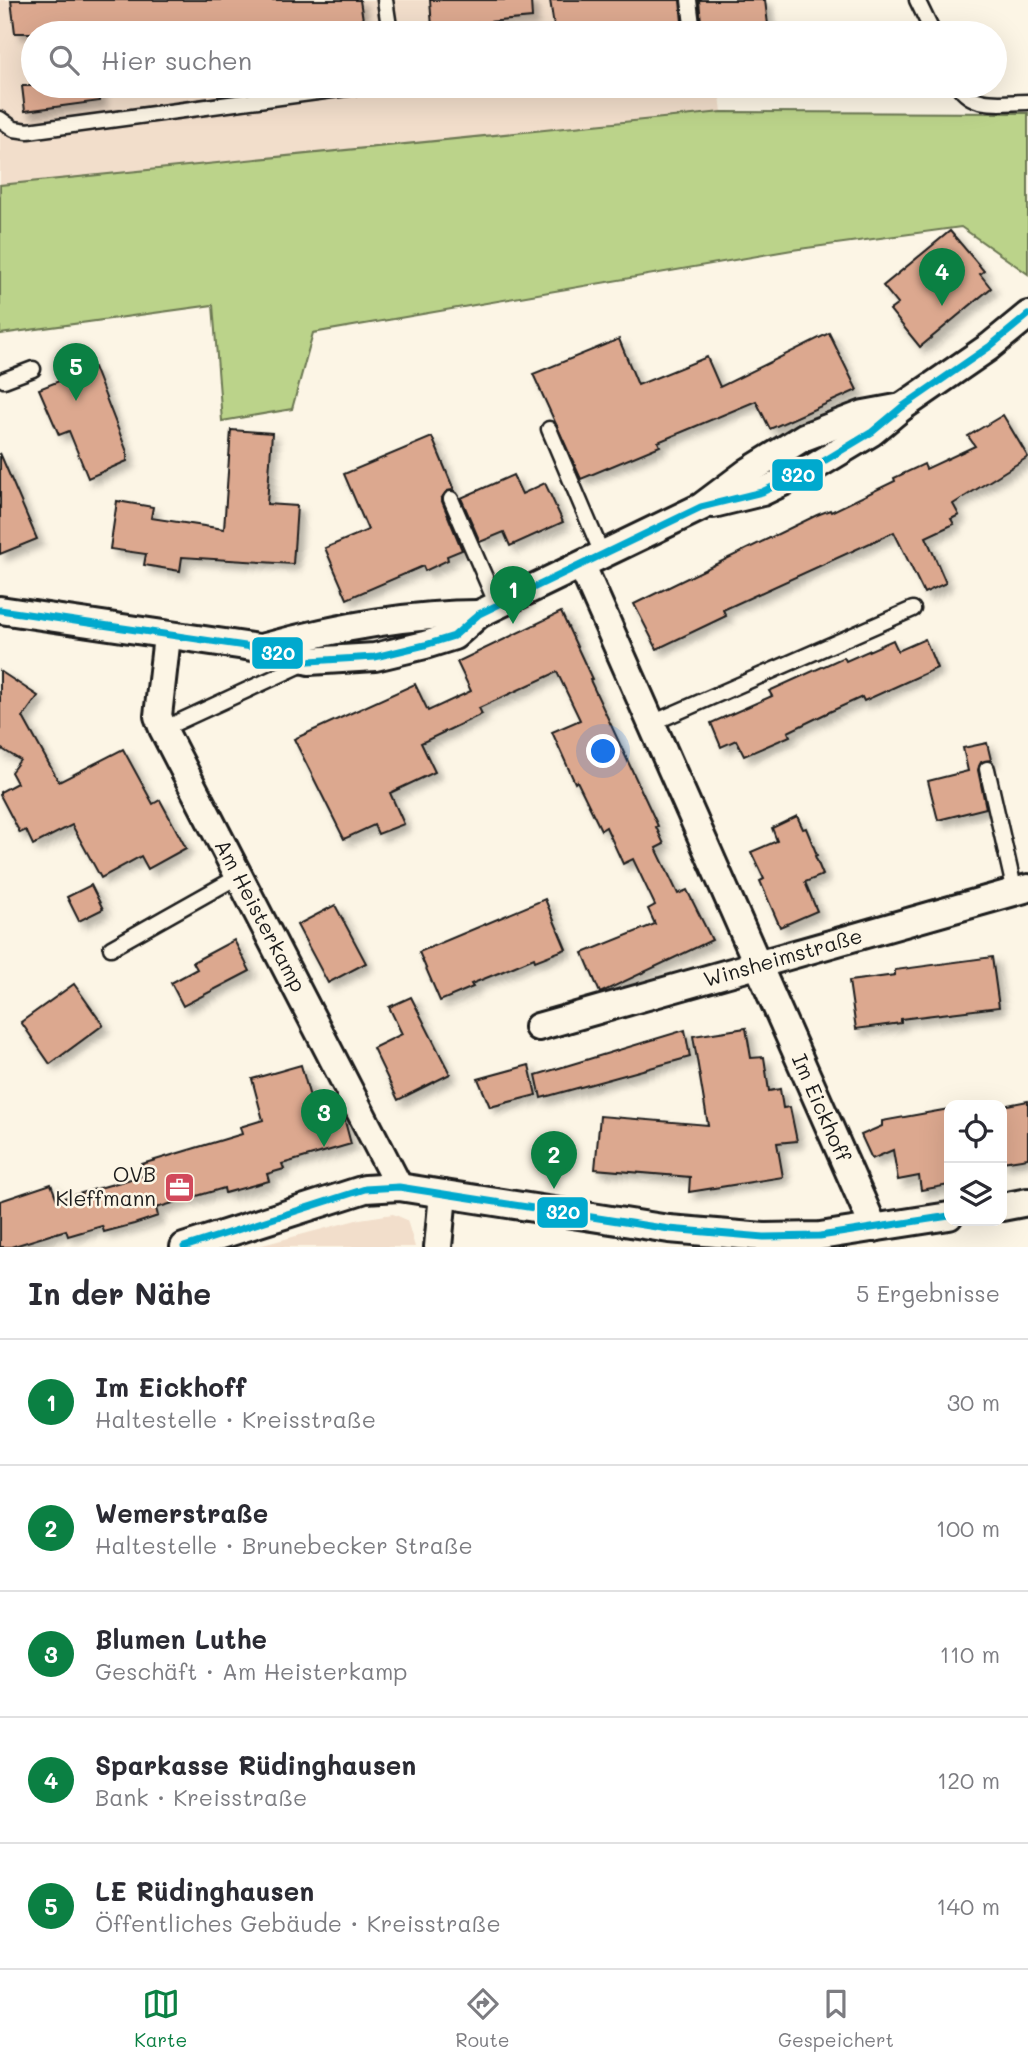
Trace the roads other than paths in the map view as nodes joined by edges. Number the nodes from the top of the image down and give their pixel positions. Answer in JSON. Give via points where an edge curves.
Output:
{"nodes":[{"id":1,"x":386,"y":0,"type":"edge"},
{"id":2,"x":689,"y":0,"type":"edge"},
{"id":3,"x":917,"y":0,"type":"edge"},
{"id":4,"x":389,"y":21,"type":"edge"},
{"id":5,"x":692,"y":21,"type":"edge"},
{"id":6,"x":927,"y":21,"type":"edge"},
{"id":7,"x":273,"y":98,"type":"edge"},
{"id":8,"x":970,"y":98,"type":"edge"},
{"id":9,"x":1028,"y":102,"type":"edge"},
{"id":10,"x":0,"y":120,"type":"edge"},
{"id":11,"x":1028,"y":315,"type":"edge"},
{"id":12,"x":33,"y":369,"type":"dead end"},
{"id":13,"x":4,"y":380,"type":"dead end"},
{"id":14,"x":549,"y":429,"type":"dead end"},
{"id":15,"x":451,"y":499,"type":"dead end"},
{"id":16,"x":592,"y":561,"type":"junction"},
{"id":17,"x":488,"y":609,"type":"junction"},
{"id":18,"x":913,"y":609,"type":"dead end"},
{"id":19,"x":0,"y":610,"type":"edge"},
{"id":20,"x":167,"y":636,"type":"junction"},
{"id":21,"x":259,"y":648,"type":"junction"},
{"id":22,"x":309,"y":661,"type":"junction"},
{"id":23,"x":650,"y":724,"type":"junction"},
{"id":24,"x":163,"y":729,"type":"junction"},
{"id":25,"x":987,"y":769,"type":"dead end"},
{"id":26,"x":239,"y":876,"type":"junction"},
{"id":27,"x":1021,"y":890,"type":"edge"},
{"id":28,"x":111,"y":947,"type":"dead end"},
{"id":29,"x":757,"y":965,"type":"junction"},
{"id":30,"x":538,"y":1027,"type":"dead end"},
{"id":31,"x":399,"y":1187,"type":"junction"},
{"id":32,"x":443,"y":1194,"type":"junction"},
{"id":33,"x":1028,"y":1202,"type":"edge"},
{"id":34,"x":1007,"y":1206,"type":"edge"},
{"id":35,"x":944,"y":1217,"type":"edge"},
{"id":36,"x":874,"y":1228,"type":"junction"},
{"id":37,"x":184,"y":1247,"type":"edge"},
{"id":38,"x":438,"y":1247,"type":"edge"}],
"edges":[{"from":1,"to":4,"type":"lane"},
{"from":2,"to":5,"type":"lane"},
{"from":3,"to":6,"type":"lane"},
{"from":7,"to":10,"type":"lane","via":[[28,131]]},
{"from":8,"to":9,"type":"lane","via":[[977,102]]},
{"from":11,"to":16,"type":"street","via":[[902,407],[864,414],[804,437],[701,507]]},
{"from":12,"to":13,"type":"lane"},
{"from":14,"to":16,"type":"lane"},
{"from":15,"to":17,"type":"lane"},
{"from":16,"to":17,"type":"street"},
{"from":16,"to":23,"type":"street","name":"Im Eickhoff"},
{"from":17,"to":21,"type":"street"},
{"from":17,"to":22,"type":"street","via":[[454,636],[425,645],[375,657]]},
{"from":18,"to":23,"type":"lane"},
{"from":19,"to":20,"type":"street"},
{"from":20,"to":21,"type":"street"},
{"from":20,"to":24,"type":"street","name":"Am Heisterkamp","via":[[158,716]]},
{"from":21,"to":22,"type":"street"},
{"from":22,"to":24,"type":"lane"},
{"from":23,"to":29,"type":"street","name":"Im Eickhoff"},
{"from":24,"to":26,"type":"street","name":"Am Heisterkamp"},
{"from":25,"to":27,"type":"lane"},
{"from":26,"to":28,"type":"lane"},
{"from":26,"to":31,"type":"street","name":"Am Heisterkamp"},
{"from":27,"to":29,"type":"street","name":"Winsheimstraße"},
{"from":29,"to":30,"type":"street","name":"Winsheimstraße"},
{"from":29,"to":36,"type":"street","name":"Im Eickhoff"},
{"from":31,"to":32,"type":"street"},
{"from":31,"to":37,"type":"street","via":[[365,1189]]},
{"from":32,"to":36,"type":"street","via":[[669,1229],[764,1237],[820,1236]]},
{"from":32,"to":38,"type":"street"},
{"from":33,"to":34,"type":"street"},
{"from":35,"to":36,"type":"street"}]}
